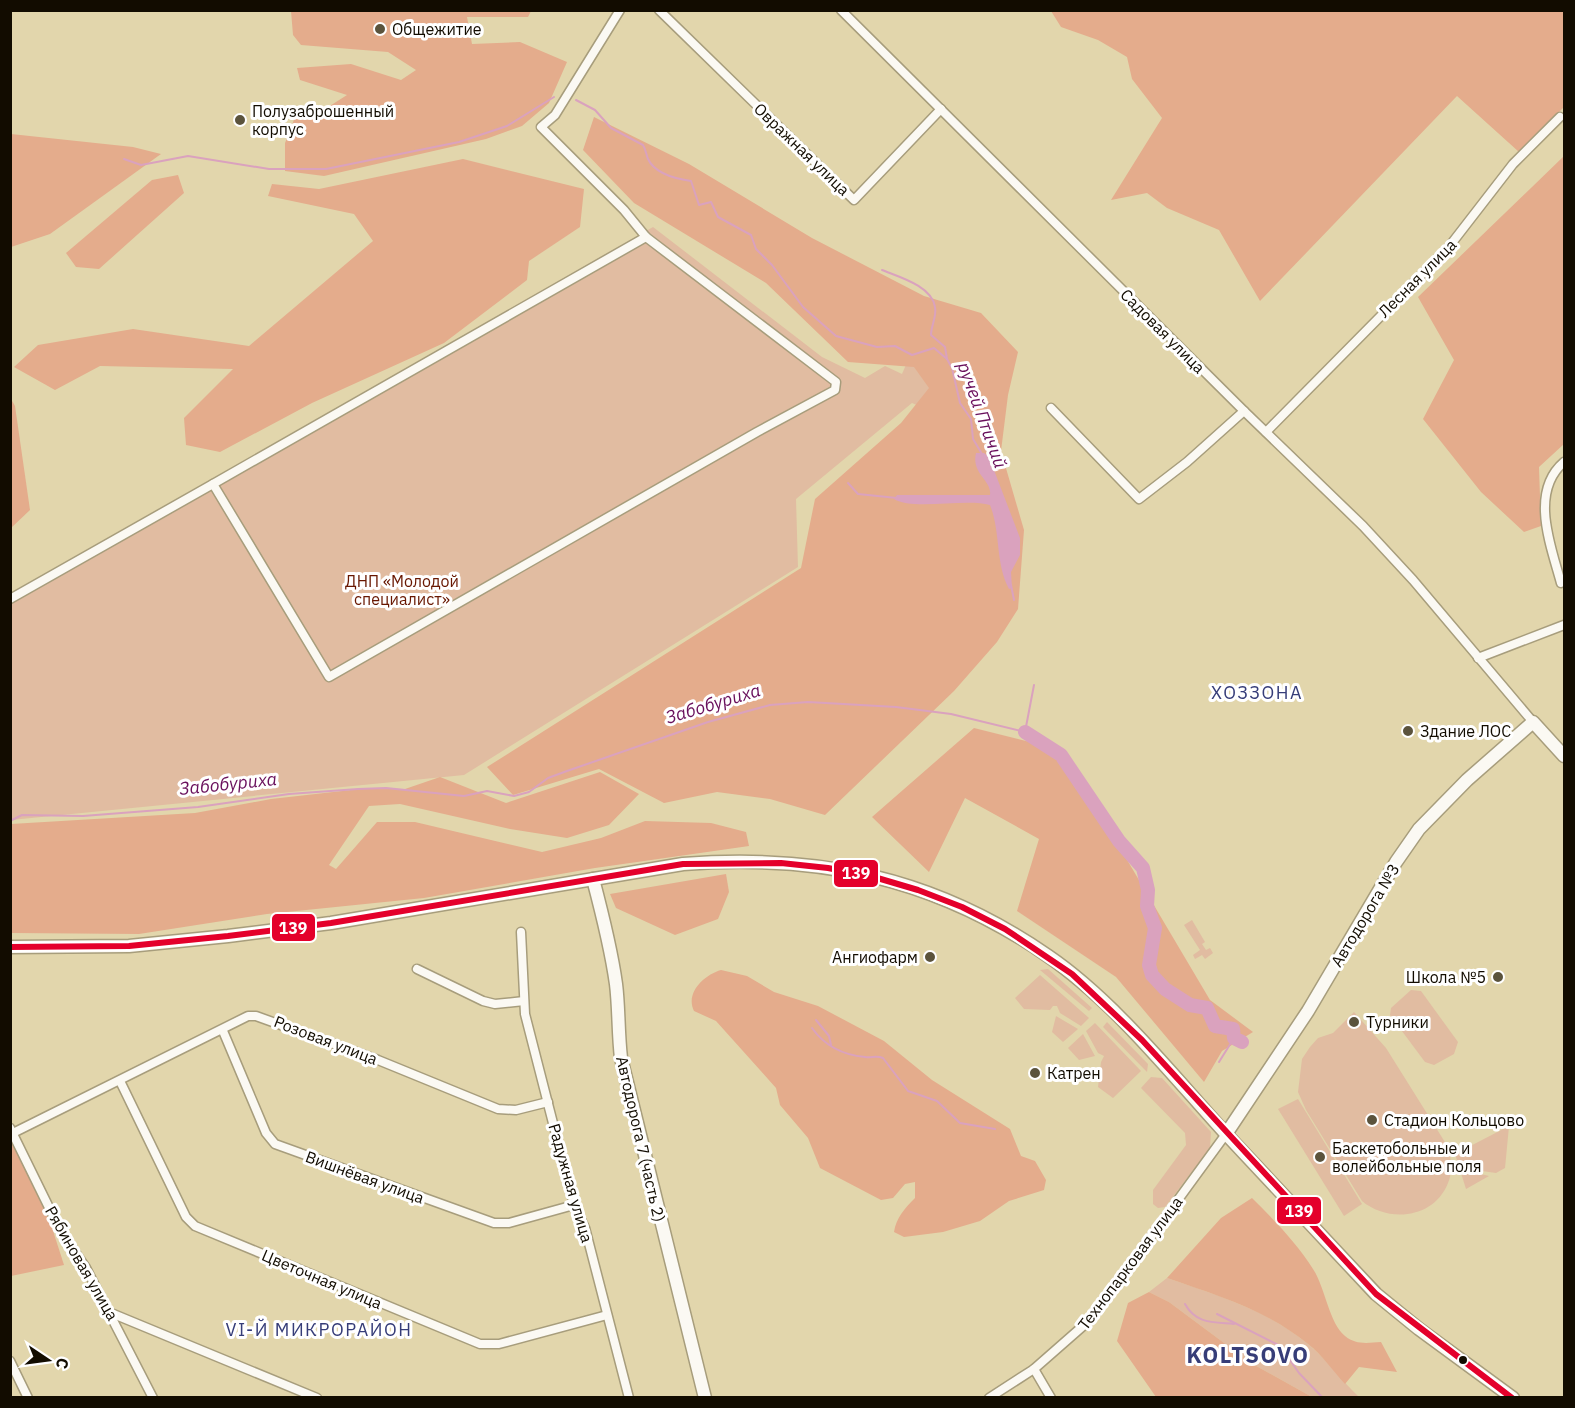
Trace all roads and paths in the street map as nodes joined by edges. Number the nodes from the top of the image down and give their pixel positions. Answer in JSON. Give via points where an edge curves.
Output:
{"nodes":[{"id":1,"x":620,"y":10,"type":"edge"},
{"id":2,"x":659,"y":10,"type":"edge"},
{"id":3,"x":841,"y":10,"type":"edge"},
{"id":4,"x":941,"y":109,"type":"junction"},
{"id":5,"x":1560,"y":117,"type":"dead end"},
{"id":6,"x":646,"y":237,"type":"junction"},
{"id":7,"x":1051,"y":408,"type":"dead end"},
{"id":8,"x":1244,"y":411,"type":"junction"},
{"id":9,"x":1266,"y":432,"type":"junction"},
{"id":10,"x":1564,"y":462,"type":"edge"},
{"id":11,"x":213,"y":484,"type":"junction"},
{"id":12,"x":1561,"y":583,"type":"dead end"},
{"id":13,"x":10,"y":599,"type":"edge"},
{"id":14,"x":1564,"y":626,"type":"edge"},
{"id":15,"x":1478,"y":658,"type":"junction"},
{"id":16,"x":1533,"y":722,"type":"junction"},
{"id":17,"x":1564,"y":756,"type":"edge"},
{"id":18,"x":593,"y":879,"type":"junction"},
{"id":19,"x":521,"y":932,"type":"dead end"},
{"id":20,"x":10,"y":947,"type":"edge"},
{"id":21,"x":417,"y":969,"type":"dead end"},
{"id":22,"x":524,"y":1001,"type":"junction"},
{"id":23,"x":223,"y":1031,"type":"junction"},
{"id":24,"x":120,"y":1081,"type":"junction"},
{"id":25,"x":548,"y":1102,"type":"junction"},
{"id":26,"x":12,"y":1130,"type":"edge"},
{"id":27,"x":1226,"y":1134,"type":"junction"},
{"id":28,"x":574,"y":1205,"type":"junction"},
{"id":29,"x":111,"y":1313,"type":"junction"},
{"id":30,"x":607,"y":1315,"type":"junction"},
{"id":31,"x":10,"y":1361,"type":"edge"},
{"id":32,"x":1034,"y":1369,"type":"junction"},
{"id":33,"x":28,"y":1398,"type":"edge"},
{"id":34,"x":153,"y":1398,"type":"edge"},
{"id":35,"x":317,"y":1398,"type":"edge"},
{"id":36,"x":629,"y":1398,"type":"edge"},
{"id":37,"x":705,"y":1398,"type":"edge"},
{"id":38,"x":989,"y":1398,"type":"edge"},
{"id":39,"x":1051,"y":1398,"type":"edge"},
{"id":40,"x":1513,"y":1398,"type":"edge"}],
"edges":[{"from":1,"to":6,"type":"street","via":[[555,115],[541,128]]},
{"from":2,"to":4,"type":"street","name":"Овражная улица","via":[[854,200]]},
{"from":3,"to":4,"type":"street","name":"Садовая улица"},
{"from":4,"to":8,"type":"street","name":"Садовая улица"},
{"from":5,"to":9,"type":"street","name":"Лесная улица","via":[[1514,164],[1448,248]]},
{"from":6,"to":11,"type":"street"},
{"from":6,"to":11,"type":"street","via":[[836,382],[835,390],[329,677]]},
{"from":7,"to":8,"type":"street","via":[[1139,499]]},
{"from":8,"to":9,"type":"street","name":"Садовая улица"},
{"from":9,"to":15,"type":"street","name":"Садовая улица","via":[[1363,526]]},
{"from":10,"to":12,"type":"street","via":[[1548,484],[1545,499],[1546,521]]},
{"from":11,"to":13,"type":"street"},
{"from":14,"to":15,"type":"street"},
{"from":15,"to":16,"type":"street","name":"Садовая улица"},
{"from":16,"to":17,"type":"main road"},
{"from":16,"to":27,"type":"main road","name":"Автодорога №3","via":[[1419,829],[1298,1026]]},
{"from":18,"to":20,"type":"main road","via":[[331,923],[228,936],[129,946]]},
{"from":18,"to":27,"type":"main road","via":[[683,864],[764,861],[864,872],[945,900],[1002,927],[1049,957],[1135,1035]]},
{"from":18,"to":37,"type":"main road","name":"Автодорога 7 (часть 2)","via":[[613,964],[621,1058]]},
{"from":19,"to":22,"type":"street","name":"Радужная улица"},
{"from":21,"to":22,"type":"street","via":[[483,1001]]},
{"from":22,"to":25,"type":"street","name":"Радужная улица"},
{"from":23,"to":24,"type":"street","name":"Розовая улица"},
{"from":23,"to":25,"type":"street","name":"Розовая улица","via":[[248,1017],[263,1017],[498,1109],[516,1110]]},
{"from":23,"to":28,"type":"street","name":"Вишнёвая улица","via":[[266,1133],[275,1144],[494,1223],[508,1223]]},
{"from":24,"to":26,"type":"street","name":"Розовая улица"},
{"from":24,"to":30,"type":"street","name":"Цветочная улица","via":[[186,1217],[195,1226],[480,1344],[499,1344]]},
{"from":25,"to":28,"type":"street","name":"Радужная улица"},
{"from":26,"to":29,"type":"street","name":"Рябиновая улица","via":[[61,1232]]},
{"from":27,"to":32,"type":"street","name":"Технопарковая улица","via":[[1091,1319]]},
{"from":27,"to":40,"type":"main road","via":[[1376,1294]]},
{"from":28,"to":30,"type":"street","name":"Радужная улица","via":[[585,1228]]},
{"from":29,"to":34,"type":"street","name":"Рябиновая улица"},
{"from":29,"to":35,"type":"street"},
{"from":30,"to":36,"type":"street","name":"Радужная улица"},
{"from":31,"to":33,"type":"street"},
{"from":32,"to":38,"type":"street","name":"Технопарковая улица"},
{"from":32,"to":39,"type":"street"}]}
